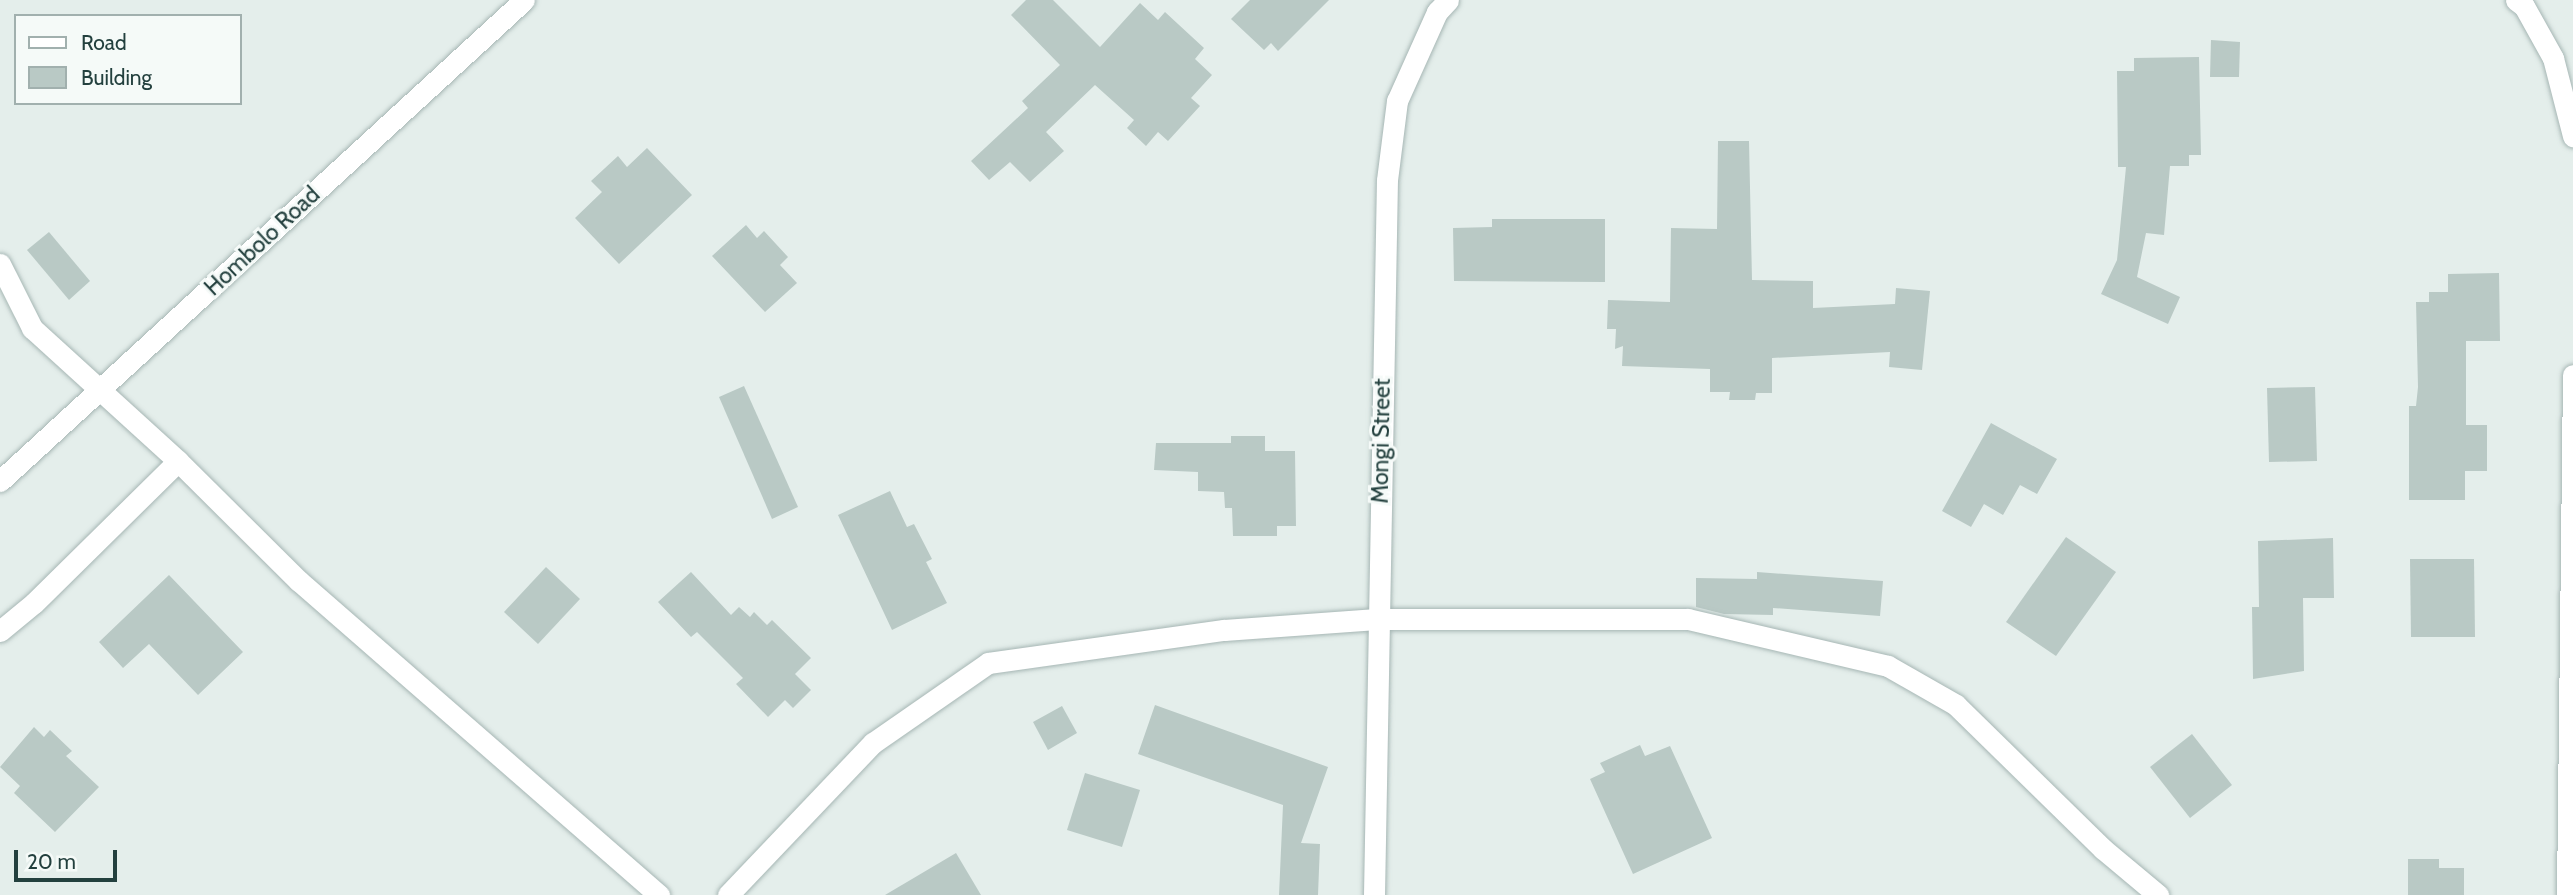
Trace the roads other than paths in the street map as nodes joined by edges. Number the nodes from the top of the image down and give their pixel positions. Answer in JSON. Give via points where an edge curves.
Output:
{"nodes":[{"id":1,"x":524,"y":0,"type":"edge"},
{"id":2,"x":1448,"y":0,"type":"edge"},
{"id":3,"x":2523,"y":2,"type":"edge"},
{"id":4,"x":2573,"y":136,"type":"edge"},
{"id":5,"x":0,"y":264,"type":"edge"},
{"id":6,"x":2573,"y":375,"type":"edge"},
{"id":7,"x":99,"y":392,"type":"junction"},
{"id":8,"x":178,"y":461,"type":"junction"},
{"id":9,"x":0,"y":481,"type":"edge"},
{"id":10,"x":1377,"y":619,"type":"junction"},
{"id":11,"x":0,"y":631,"type":"edge"},
{"id":12,"x":659,"y":895,"type":"edge"},
{"id":13,"x":728,"y":895,"type":"edge"},
{"id":14,"x":1374,"y":895,"type":"edge"},
{"id":15,"x":2158,"y":895,"type":"edge"},
{"id":16,"x":2567,"y":895,"type":"edge"}],
"edges":[{"from":1,"to":7,"type":"street","name":"Hombolo Road"},
{"from":2,"to":10,"type":"street","name":"Mongi Street","via":[[1437,12],[1397,101],[1387,180]]},
{"from":3,"to":4,"type":"street","via":[[2553,58]]},
{"from":5,"to":7,"type":"street","via":[[32,328]]},
{"from":6,"to":16,"type":"street"},
{"from":7,"to":8,"type":"street"},
{"from":7,"to":9,"type":"street","name":"Hombolo Road"},
{"from":8,"to":11,"type":"street"},
{"from":8,"to":12,"type":"street","via":[[299,581]]},
{"from":10,"to":13,"type":"street","via":[[1223,629],[988,663],[873,743]]},
{"from":10,"to":14,"type":"street","name":"Mongi Street"},
{"from":10,"to":15,"type":"street","via":[[1688,619],[1888,666],[1956,705],[2102,849]]}]}
